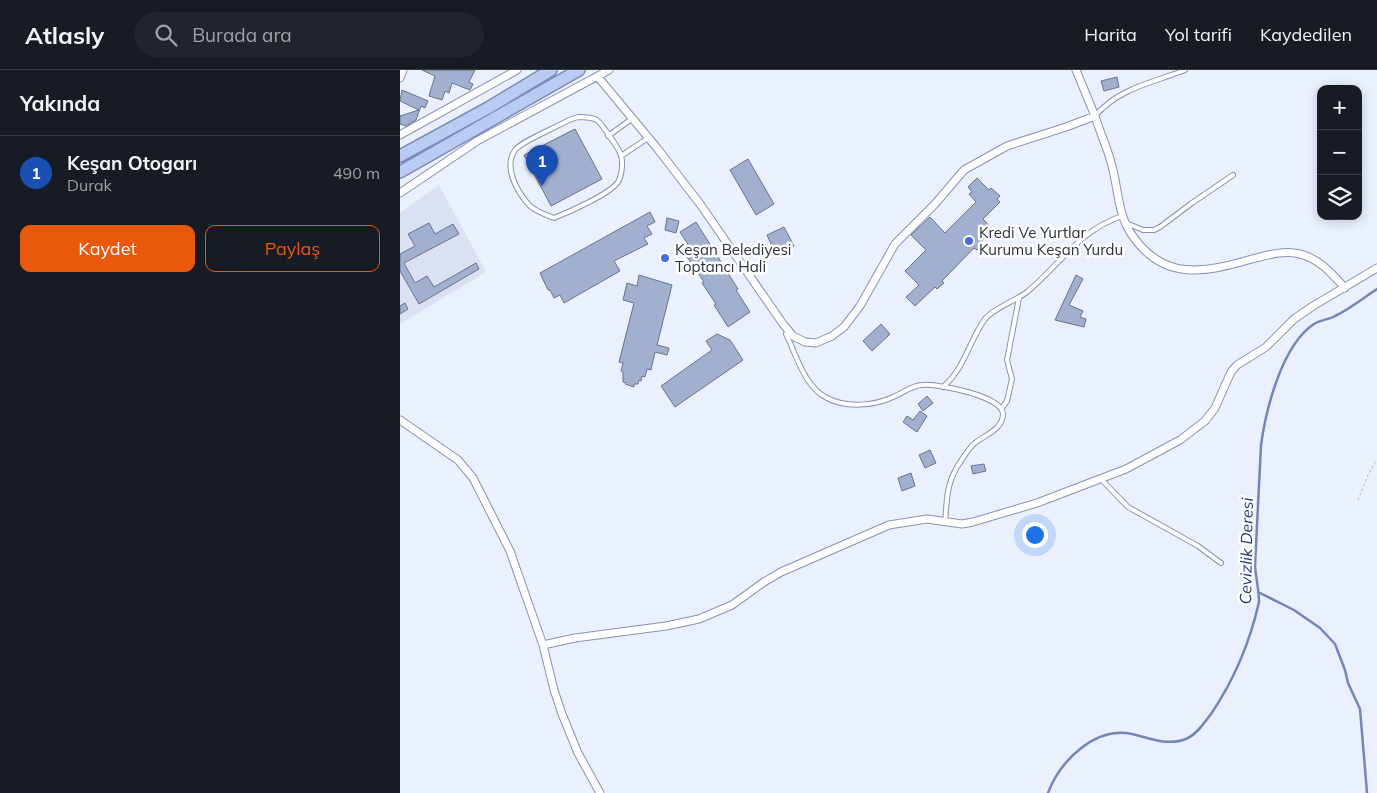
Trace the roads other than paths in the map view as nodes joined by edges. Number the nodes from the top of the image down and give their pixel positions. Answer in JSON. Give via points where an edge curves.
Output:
{"nodes":[{"id":1,"x":403,"y":70,"type":"edge"},
{"id":2,"x":517,"y":70,"type":"edge"},
{"id":3,"x":551,"y":70,"type":"edge"},
{"id":4,"x":579,"y":70,"type":"edge"},
{"id":5,"x":609,"y":70,"type":"edge"},
{"id":6,"x":1076,"y":70,"type":"edge"},
{"id":7,"x":1185,"y":70,"type":"edge"},
{"id":8,"x":598,"y":77,"type":"junction"},
{"id":9,"x":400,"y":78,"type":"edge"},
{"id":10,"x":1095,"y":116,"type":"junction"},
{"id":11,"x":633,"y":118,"type":"junction"},
{"id":12,"x":400,"y":135,"type":"edge"},
{"id":13,"x":608,"y":136,"type":"junction"},
{"id":14,"x":648,"y":138,"type":"junction"},
{"id":15,"x":400,"y":156,"type":"edge"},
{"id":16,"x":621,"y":156,"type":"junction"},
{"id":17,"x":400,"y":172,"type":"edge"},
{"id":18,"x":1233,"y":175,"type":"dead end"},
{"id":19,"x":400,"y":194,"type":"edge"},
{"id":20,"x":1122,"y":216,"type":"junction"},
{"id":21,"x":1126,"y":224,"type":"junction"},
{"id":22,"x":1377,"y":268,"type":"edge"},
{"id":23,"x":1345,"y":288,"type":"junction"},
{"id":24,"x":1020,"y":297,"type":"junction"},
{"id":25,"x":788,"y":330,"type":"junction"},
{"id":26,"x":942,"y":387,"type":"junction"},
{"id":27,"x":1002,"y":408,"type":"junction"},
{"id":28,"x":400,"y":420,"type":"edge"},
{"id":29,"x":1101,"y":478,"type":"junction"},
{"id":30,"x":945,"y":522,"type":"junction"},
{"id":31,"x":1221,"y":563,"type":"dead end"},
{"id":32,"x":543,"y":644,"type":"junction"},
{"id":33,"x":600,"y":793,"type":"edge"}],
"edges":[{"from":1,"to":9,"type":"street"},
{"from":2,"to":12,"type":"street"},
{"from":3,"to":15,"type":"highway"},
{"from":4,"to":17,"type":"highway"},
{"from":5,"to":8,"type":"street"},
{"from":6,"to":10,"type":"street"},
{"from":7,"to":10,"type":"lane","via":[[1126,91],[1108,102]]},
{"from":8,"to":11,"type":"street"},
{"from":8,"to":19,"type":"street","via":[[477,141]]},
{"from":10,"to":20,"type":"street","via":[[1112,165]]},
{"from":10,"to":25,"type":"street","via":[[1015,142],[964,170],[895,244],[860,306],[844,327],[816,343],[798,339]]},
{"from":11,"to":13,"type":"lane"},
{"from":11,"to":14,"type":"street"},
{"from":13,"to":16,"type":"lane"},
{"from":13,"to":16,"type":"lane","via":[[597,120],[586,117],[569,120],[516,148],[510,170],[515,182],[531,206],[554,218],[598,198],[618,182]]},
{"from":14,"to":16,"type":"lane"},
{"from":14,"to":25,"type":"street","via":[[700,204]]},
{"from":18,"to":21,"type":"lane","via":[[1154,230]]},
{"from":20,"to":21,"type":"street"},
{"from":20,"to":24,"type":"lane","via":[[1084,236]]},
{"from":21,"to":23,"type":"street","via":[[1143,249],[1169,267],[1208,270],[1288,252],[1301,254],[1327,268]]},
{"from":22,"to":23,"type":"street"},
{"from":23,"to":29,"type":"street","via":[[1294,319],[1266,347],[1237,365],[1205,421],[1173,444],[1126,469]]},
{"from":24,"to":26,"type":"lane","via":[[987,316],[956,374]]},
{"from":24,"to":27,"type":"lane","via":[[1007,360],[1012,379]]},
{"from":25,"to":26,"type":"lane","via":[[786,334],[812,385],[834,401],[869,404],[917,385]]},
{"from":26,"to":27,"type":"lane","via":[[989,399]]},
{"from":27,"to":30,"type":"lane","via":[[1001,422],[976,442],[956,469],[947,492]]},
{"from":28,"to":32,"type":"street","via":[[458,460],[473,478],[510,551]]},
{"from":29,"to":30,"type":"street","via":[[1037,503],[980,520],[962,524]]},
{"from":29,"to":31,"type":"lane","via":[[1125,504]]},
{"from":30,"to":32,"type":"street","via":[[910,521],[868,533],[781,572],[732,605],[699,619]]},
{"from":32,"to":33,"type":"street","via":[[562,714]]}]}
